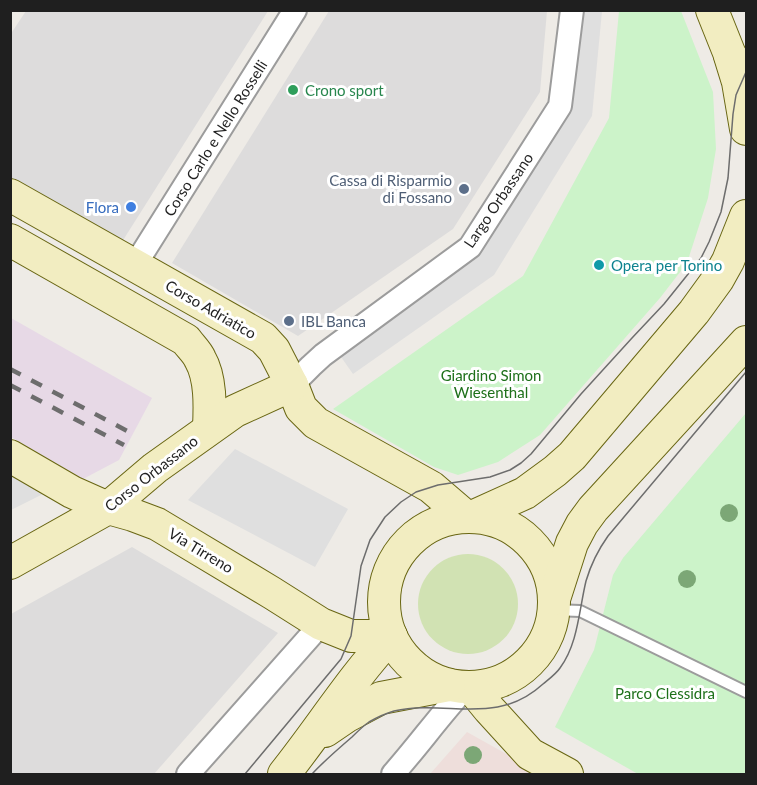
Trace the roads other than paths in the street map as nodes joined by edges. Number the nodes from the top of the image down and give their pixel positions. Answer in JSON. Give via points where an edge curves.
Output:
{"nodes":[{"id":1,"x":295,"y":10,"type":"edge"},
{"id":2,"x":572,"y":10,"type":"edge"},
{"id":3,"x":712,"y":10,"type":"edge"},
{"id":4,"x":738,"y":66,"type":"edge"},
{"id":5,"x":747,"y":129,"type":"edge"},
{"id":6,"x":10,"y":195,"type":"edge"},
{"id":7,"x":747,"y":216,"type":"edge"},
{"id":8,"x":10,"y":240,"type":"edge"},
{"id":9,"x":135,"y":266,"type":"junction"},
{"id":10,"x":747,"y":342,"type":"edge"},
{"id":11,"x":297,"y":397,"type":"junction"},
{"id":12,"x":209,"y":428,"type":"junction"},
{"id":13,"x":10,"y":456,"type":"edge"},
{"id":14,"x":108,"y":508,"type":"junction"},
{"id":15,"x":469,"y":517,"type":"junction"},
{"id":16,"x":10,"y":563,"type":"edge"},
{"id":17,"x":554,"y":605,"type":"junction"},
{"id":18,"x":321,"y":624,"type":"junction"},
{"id":19,"x":391,"y":636,"type":"junction"},
{"id":20,"x":469,"y":692,"type":"junction"},
{"id":21,"x":747,"y":692,"type":"edge"},
{"id":22,"x":309,"y":742,"type":"junction"},
{"id":23,"x":189,"y":774,"type":"edge"},
{"id":24,"x":284,"y":774,"type":"edge"},
{"id":25,"x":393,"y":774,"type":"edge"},
{"id":26,"x":567,"y":774,"type":"edge"}],
"edges":[{"from":1,"to":9,"type":"street","name":"Corso Carlo e Nello Rosselli"},
{"from":2,"to":11,"type":"street","name":"Largo Orbassano","via":[[560,105],[470,247],[323,355],[311,366]]},
{"from":3,"to":4,"type":"street"},
{"from":4,"to":5,"type":"street"},
{"from":6,"to":9,"type":"street","name":"Corso Adriatico"},
{"from":7,"to":15,"type":"street","via":[[728,261],[694,312],[572,456],[525,494]]},
{"from":8,"to":12,"type":"street","via":[[186,340],[201,359],[208,383]]},
{"from":9,"to":11,"type":"street","name":"Corso Adriatico","via":[[263,338],[274,350]]},
{"from":10,"to":17,"type":"street","via":[[593,509],[572,543]]},
{"from":11,"to":12,"type":"street","name":"Corso Orbassano","via":[[258,400]]},
{"from":11,"to":15,"type":"street","name":"Corso Adriatico","via":[[316,423],[431,487]]},
{"from":12,"to":14,"type":"street","name":"Corso Orbassano"},
{"from":13,"to":14,"type":"street","name":"Via Tirreno"},
{"from":14,"to":16,"type":"street","name":"Corso Orbassano"},
{"from":14,"to":18,"type":"street","name":"Via Tirreno","via":[[157,524]]},
{"from":15,"to":17,"type":"street","via":[[505,525],[532,545],[549,572]]},
{"from":15,"to":19,"type":"street","via":[[442,521],[424,529],[398,555],[385,589],[385,618]]},
{"from":17,"to":20,"type":"street","via":[[545,639],[524,667],[494,684]]},
{"from":17,"to":21,"type":"lane","via":[[580,611]]},
{"from":18,"to":19,"type":"street","name":"Via Tirreno","via":[[351,636]]},
{"from":18,"to":23,"type":"street"},
{"from":19,"to":20,"type":"street","via":[[414,667]]},
{"from":19,"to":22,"type":"street","via":[[353,680]]},
{"from":20,"to":22,"type":"street","via":[[381,698]]},
{"from":20,"to":25,"type":"street","via":[[446,709]]},
{"from":20,"to":26,"type":"street","via":[[530,754]]},
{"from":22,"to":24,"type":"street"}]}
